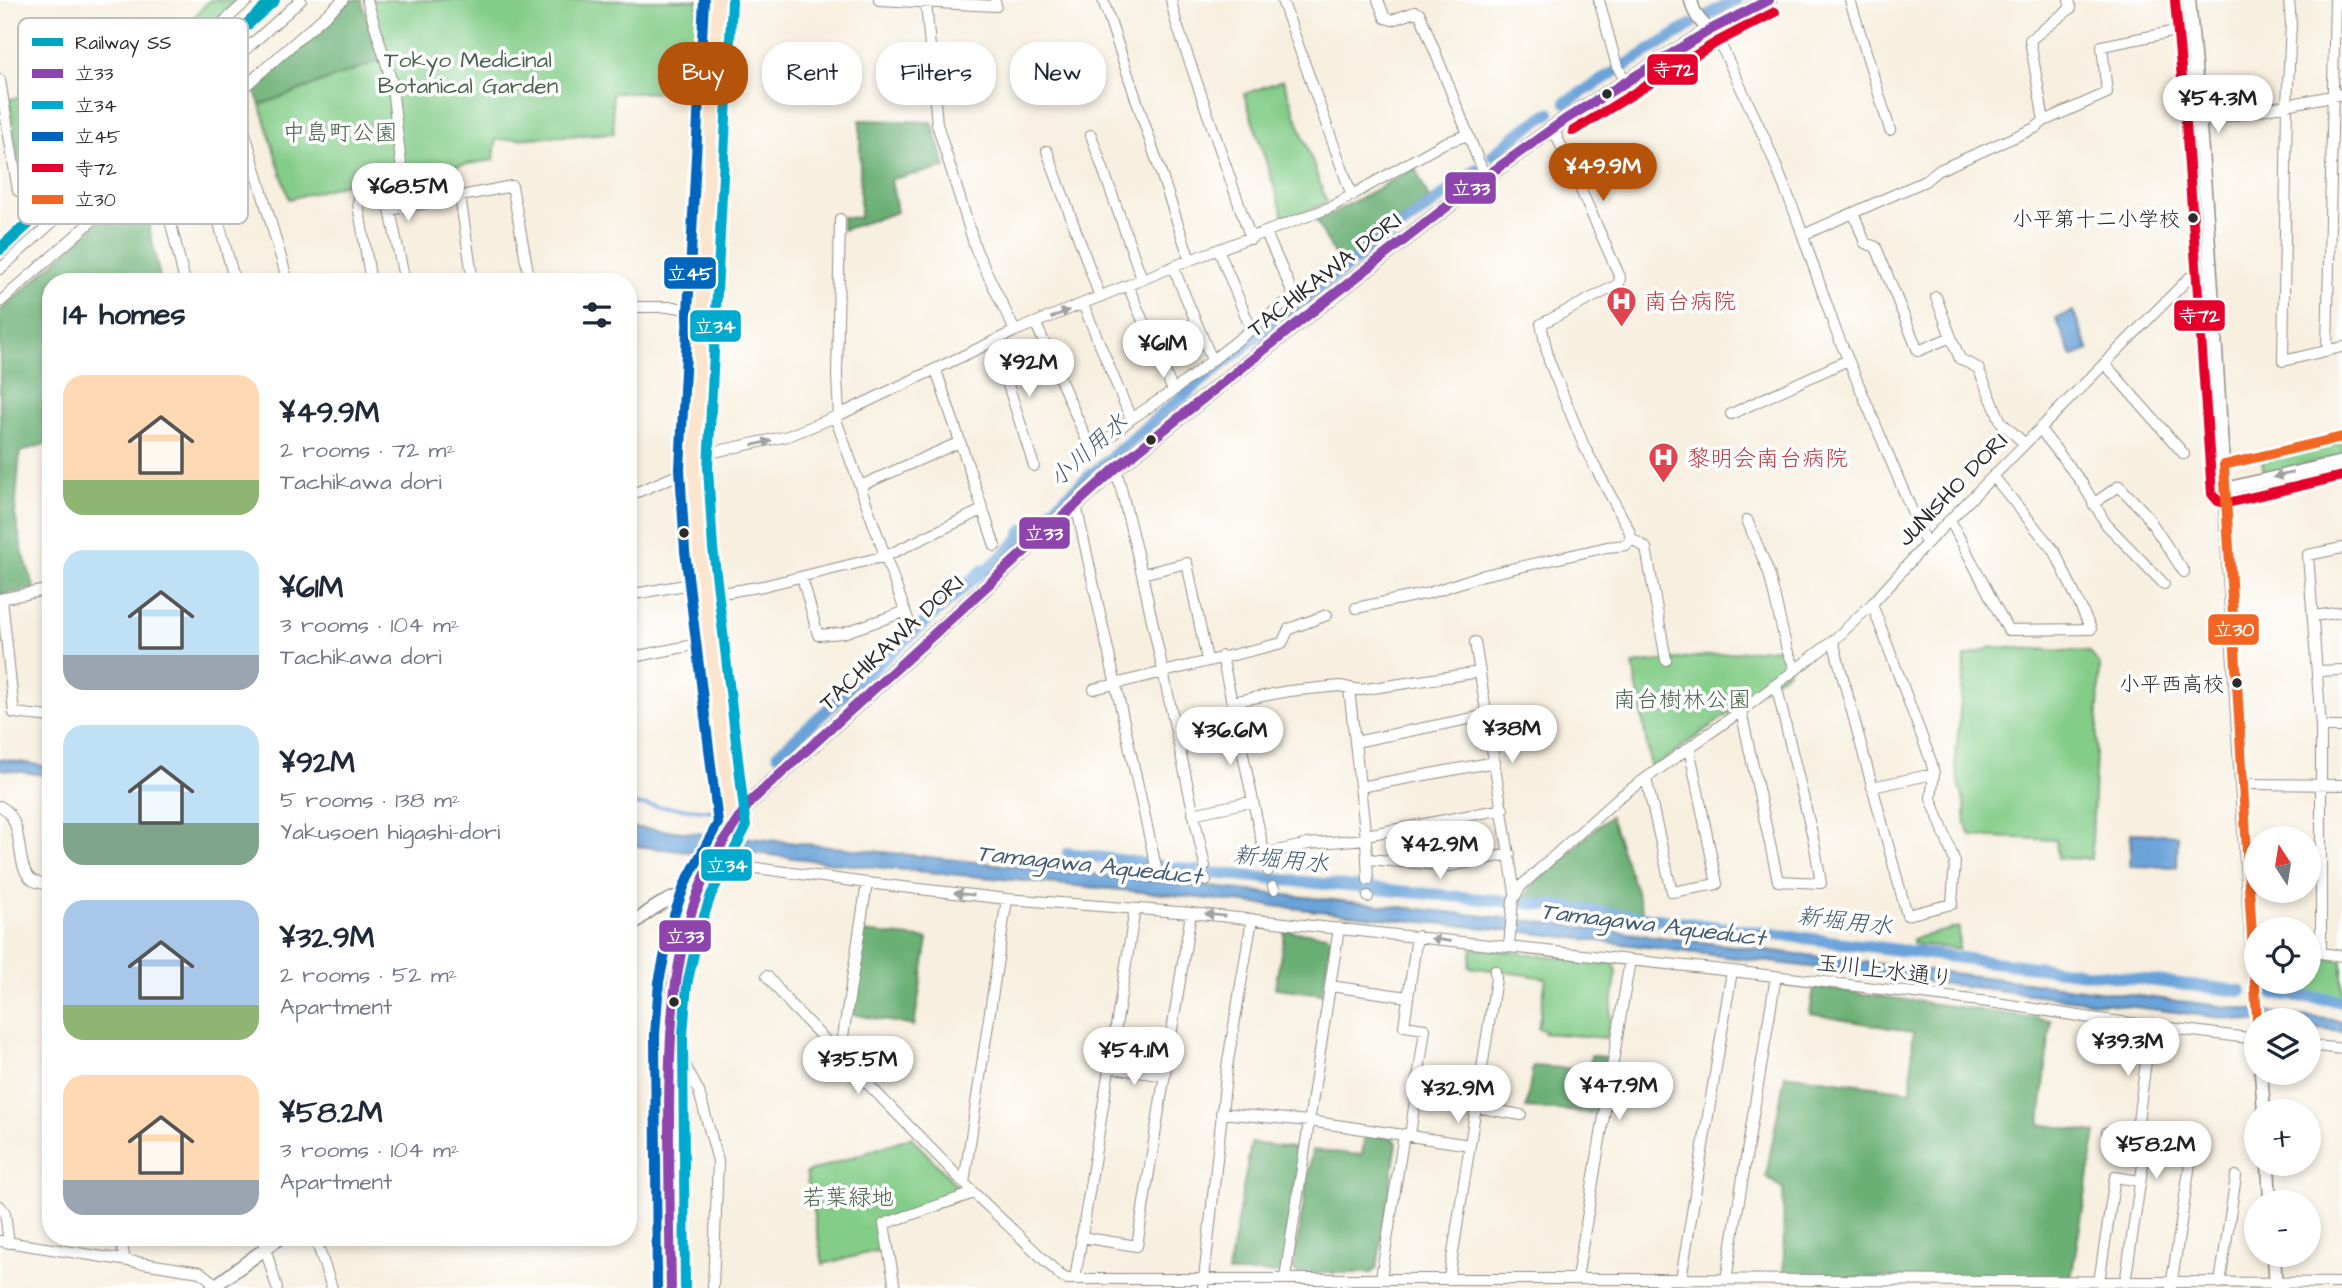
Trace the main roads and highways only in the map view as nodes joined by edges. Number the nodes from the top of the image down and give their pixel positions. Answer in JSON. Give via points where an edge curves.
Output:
{"nodes":[{"id":1,"x":718,"y":0,"type":"edge"},
{"id":2,"x":1769,"y":0,"type":"edge"},
{"id":3,"x":730,"y":828,"type":"junction"},
{"id":4,"x":671,"y":1288,"type":"edge"}],
"edges":[{"from":1,"to":3,"type":"main road","via":[[694,462]]},
{"from":2,"to":3,"type":"main road","name":"TACHIKAWA DORI","via":[[1620,72],[1304,317],[1116,468],[750,802]]},
{"from":3,"to":4,"type":"main road","name":"TACHIKAWA DORI","via":[[698,889],[673,983],[669,1035]]}]}
